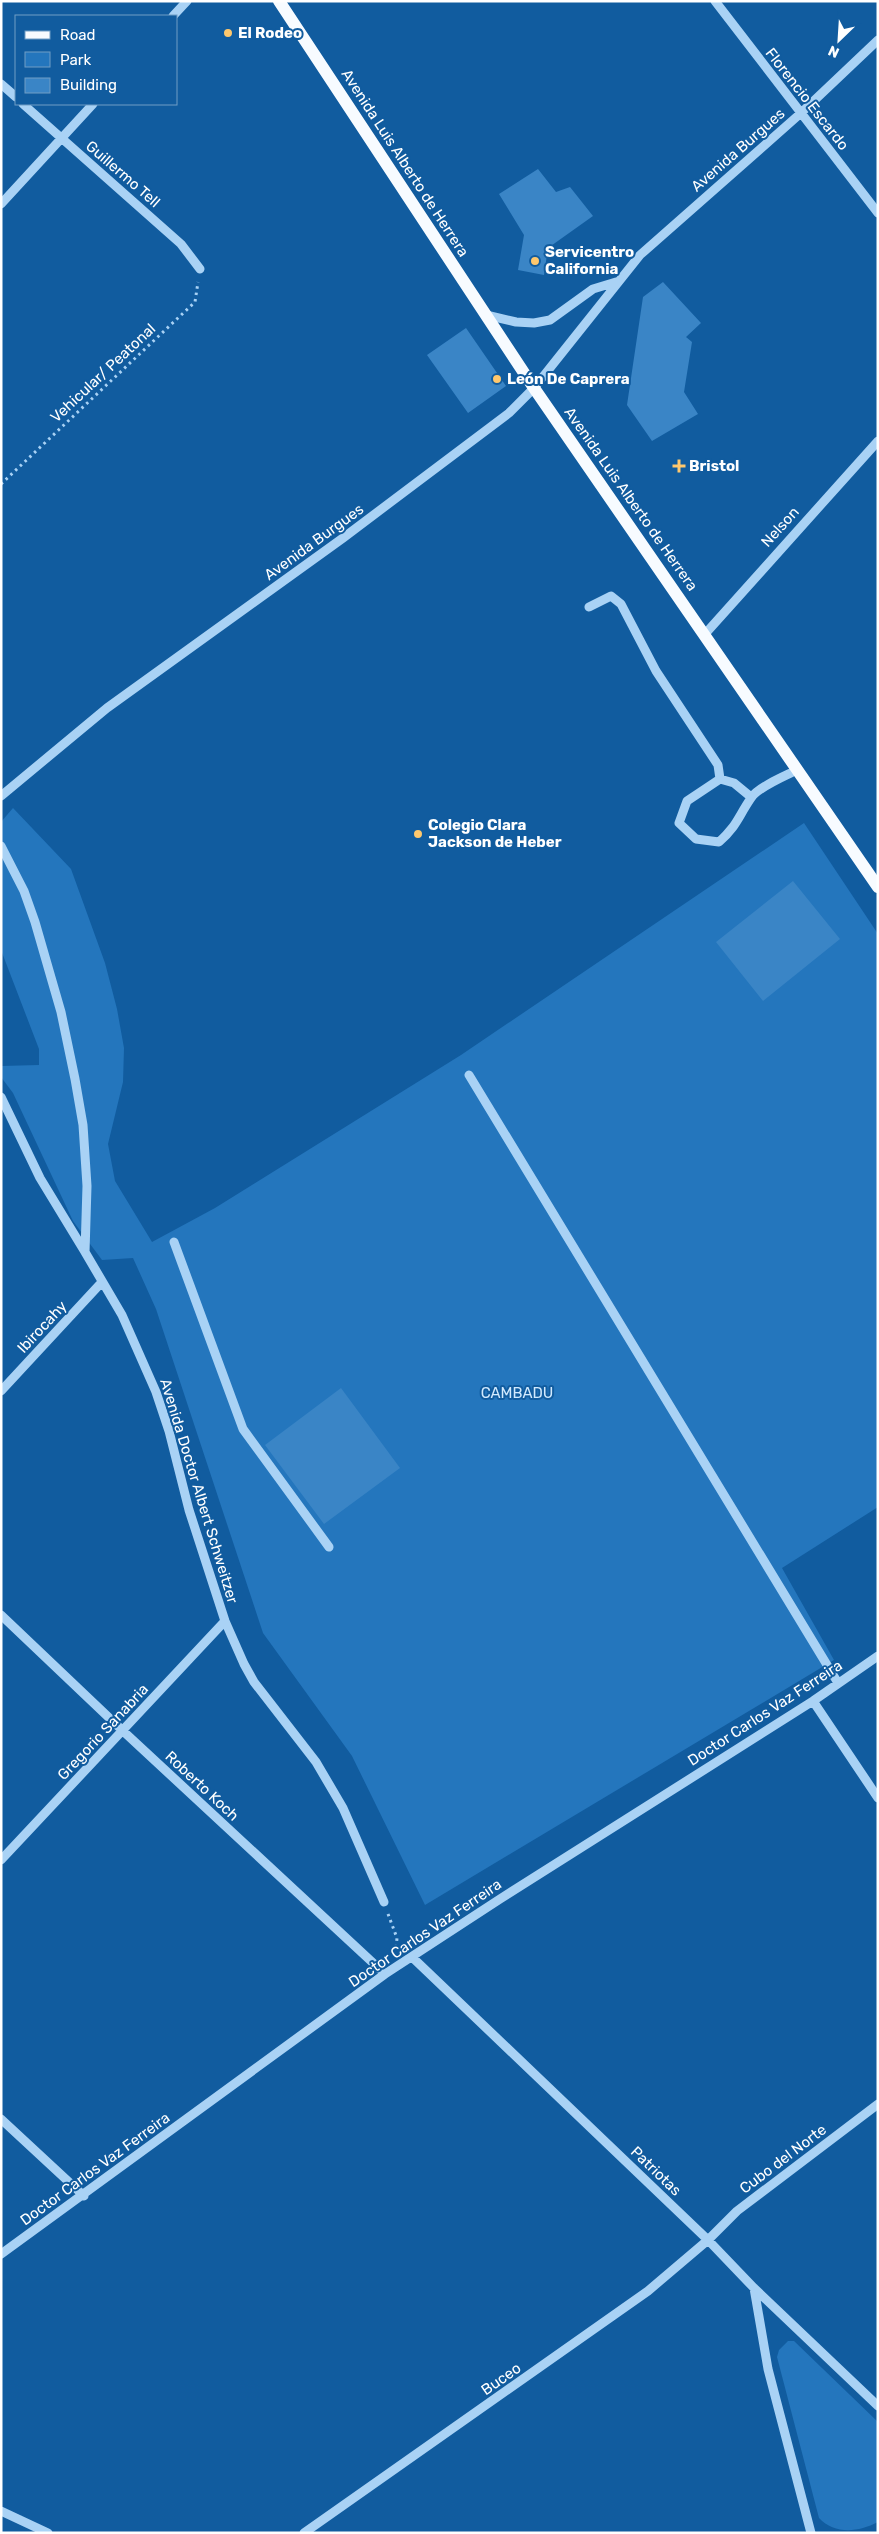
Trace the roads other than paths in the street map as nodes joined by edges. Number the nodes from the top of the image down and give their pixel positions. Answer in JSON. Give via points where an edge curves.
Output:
{"nodes":[{"id":1,"x":187,"y":1,"type":"edge"},
{"id":2,"x":279,"y":1,"type":"edge"},
{"id":3,"x":715,"y":1,"type":"edge"},
{"id":4,"x":174,"y":15,"type":"edge"},
{"id":5,"x":878,"y":40,"type":"edge"},
{"id":6,"x":1,"y":84,"type":"edge"},
{"id":7,"x":15,"y":96,"type":"edge"},
{"id":8,"x":24,"y":105,"type":"edge"},
{"id":9,"x":92,"y":105,"type":"edge"},
{"id":10,"x":801,"y":113,"type":"junction"},
{"id":11,"x":61,"y":138,"type":"junction"},
{"id":12,"x":1,"y":204,"type":"edge"},
{"id":13,"x":878,"y":213,"type":"edge"},
{"id":14,"x":200,"y":269,"type":"road end"},
{"id":15,"x":616,"y":282,"type":"junction"},
{"id":16,"x":486,"y":315,"type":"junction"},
{"id":17,"x":534,"y":388,"type":"junction"},
{"id":18,"x":878,"y":441,"type":"edge"},
{"id":19,"x":589,"y":607,"type":"dead end"},
{"id":20,"x":705,"y":634,"type":"junction"},
{"id":21,"x":797,"y":770,"type":"junction"},
{"id":22,"x":720,"y":779,"type":"junction"},
{"id":23,"x":1,"y":796,"type":"edge"},
{"id":24,"x":751,"y":797,"type":"junction"},
{"id":25,"x":1,"y":846,"type":"edge"},
{"id":26,"x":878,"y":887,"type":"edge"},
{"id":27,"x":470,"y":1074,"type":"dead end"},
{"id":28,"x":1,"y":1097,"type":"edge"},
{"id":29,"x":174,"y":1242,"type":"dead end"},
{"id":30,"x":85,"y":1252,"type":"junction"},
{"id":31,"x":102,"y":1282,"type":"junction"},
{"id":32,"x":1,"y":1391,"type":"edge"},
{"id":33,"x":329,"y":1547,"type":"dead end"},
{"id":34,"x":1,"y":1615,"type":"edge"},
{"id":35,"x":225,"y":1621,"type":"junction"},
{"id":36,"x":878,"y":1656,"type":"edge"},
{"id":37,"x":838,"y":1683,"type":"junction"},
{"id":38,"x":812,"y":1701,"type":"junction"},
{"id":39,"x":123,"y":1731,"type":"junction"},
{"id":40,"x":878,"y":1798,"type":"edge"},
{"id":41,"x":1,"y":1860,"type":"edge"},
{"id":42,"x":384,"y":1902,"type":"road end"},
{"id":43,"x":413,"y":1958,"type":"junction"},
{"id":44,"x":385,"y":1974,"type":"junction"},
{"id":45,"x":878,"y":2104,"type":"edge"},
{"id":46,"x":1,"y":2119,"type":"edge"},
{"id":47,"x":84,"y":2196,"type":"junction"},
{"id":48,"x":708,"y":2240,"type":"junction"},
{"id":49,"x":1,"y":2254,"type":"edge"},
{"id":50,"x":754,"y":2288,"type":"junction"},
{"id":51,"x":878,"y":2406,"type":"edge"},
{"id":52,"x":1,"y":2511,"type":"edge"},
{"id":53,"x":48,"y":2533,"type":"edge"},
{"id":54,"x":304,"y":2533,"type":"edge"},
{"id":55,"x":811,"y":2533,"type":"edge"}],
"edges":[{"from":1,"to":4,"type":"street"},
{"from":2,"to":16,"type":"main road","name":"Avenida Luis Alberto de Herrera"},
{"from":3,"to":10,"type":"street","name":"Florencio Escardo"},
{"from":5,"to":10,"type":"street","name":"Avenida Burgues"},
{"from":6,"to":7,"type":"street"},
{"from":8,"to":11,"type":"street","name":"Guillermo Tell"},
{"from":9,"to":11,"type":"street"},
{"from":10,"to":13,"type":"street","name":"Florencio Escardo"},
{"from":10,"to":15,"type":"street","name":"Avenida Burgues","via":[[640,255]]},
{"from":11,"to":12,"type":"street"},
{"from":11,"to":14,"type":"street","name":"Guillermo Tell","via":[[181,244]]},
{"from":15,"to":16,"type":"street","via":[[592,289],[550,320],[525,322]]},
{"from":15,"to":17,"type":"street","name":"Avenida Burgues"},
{"from":16,"to":17,"type":"main road","name":"Avenida Luis Alberto de Herrera"},
{"from":17,"to":20,"type":"main road","name":"Avenida Luis Alberto de Herrera"},
{"from":17,"to":23,"type":"street","name":"Avenida Burgues","via":[[509,413],[343,538],[107,708]]},
{"from":18,"to":20,"type":"street","name":"Nelson"},
{"from":19,"to":22,"type":"street","via":[[611,596],[621,604],[656,671],[718,765]]},
{"from":20,"to":21,"type":"main road","name":"Avenida Luis Alberto de Herrera"},
{"from":21,"to":24,"type":"street"},
{"from":21,"to":26,"type":"main road","name":"Avenida Luis Alberto de Herrera"},
{"from":22,"to":24,"type":"street","via":[[734,783]]},
{"from":22,"to":24,"type":"street","via":[[687,801],[679,824],[696,839],[719,842],[733,830]]},
{"from":25,"to":30,"type":"street","via":[[24,891],[35,922],[76,1079],[87,1186]]},
{"from":27,"to":37,"type":"street"},
{"from":28,"to":30,"type":"street","name":"Avenida Doctor Albert Schweitzer","via":[[40,1178]]},
{"from":29,"to":33,"type":"street","via":[[243,1429]]},
{"from":30,"to":31,"type":"street","name":"Avenida Doctor Albert Schweitzer"},
{"from":31,"to":32,"type":"street","name":"Ibirocahy"},
{"from":31,"to":35,"type":"street","name":"Avenida Doctor Albert Schweitzer","via":[[122,1315],[156,1392]]},
{"from":34,"to":39,"type":"street","name":"Roberto Koch"},
{"from":35,"to":39,"type":"street","name":"Gregorio Sanabria"},
{"from":35,"to":42,"type":"street","name":"Avenida Doctor Albert Schweitzer","via":[[254,1682],[316,1762],[343,1808]]},
{"from":36,"to":37,"type":"street","name":"Doctor Carlos Vaz Ferreira"},
{"from":37,"to":38,"type":"street","name":"Doctor Carlos Vaz Ferreira"},
{"from":38,"to":40,"type":"street"},
{"from":38,"to":43,"type":"street","name":"Doctor Carlos Vaz Ferreira"},
{"from":39,"to":41,"type":"street","name":"Gregorio Sanabria"},
{"from":39,"to":44,"type":"street","name":"Roberto Koch"},
{"from":43,"to":44,"type":"street","name":"Doctor Carlos Vaz Ferreira"},
{"from":43,"to":48,"type":"street","name":"Patriotas"},
{"from":44,"to":47,"type":"street","name":"Doctor Carlos Vaz Ferreira"},
{"from":45,"to":48,"type":"street","name":"Cubo del Norte","via":[[737,2211]]},
{"from":46,"to":47,"type":"street"},
{"from":47,"to":49,"type":"street","name":"Doctor Carlos Vaz Ferreira"},
{"from":48,"to":50,"type":"street","name":"Patriotas"},
{"from":48,"to":54,"type":"street","name":"Buceo","via":[[648,2291]]},
{"from":50,"to":51,"type":"street","name":"Patriotas"},
{"from":50,"to":55,"type":"street","via":[[768,2370]]},
{"from":52,"to":53,"type":"street"}]}
